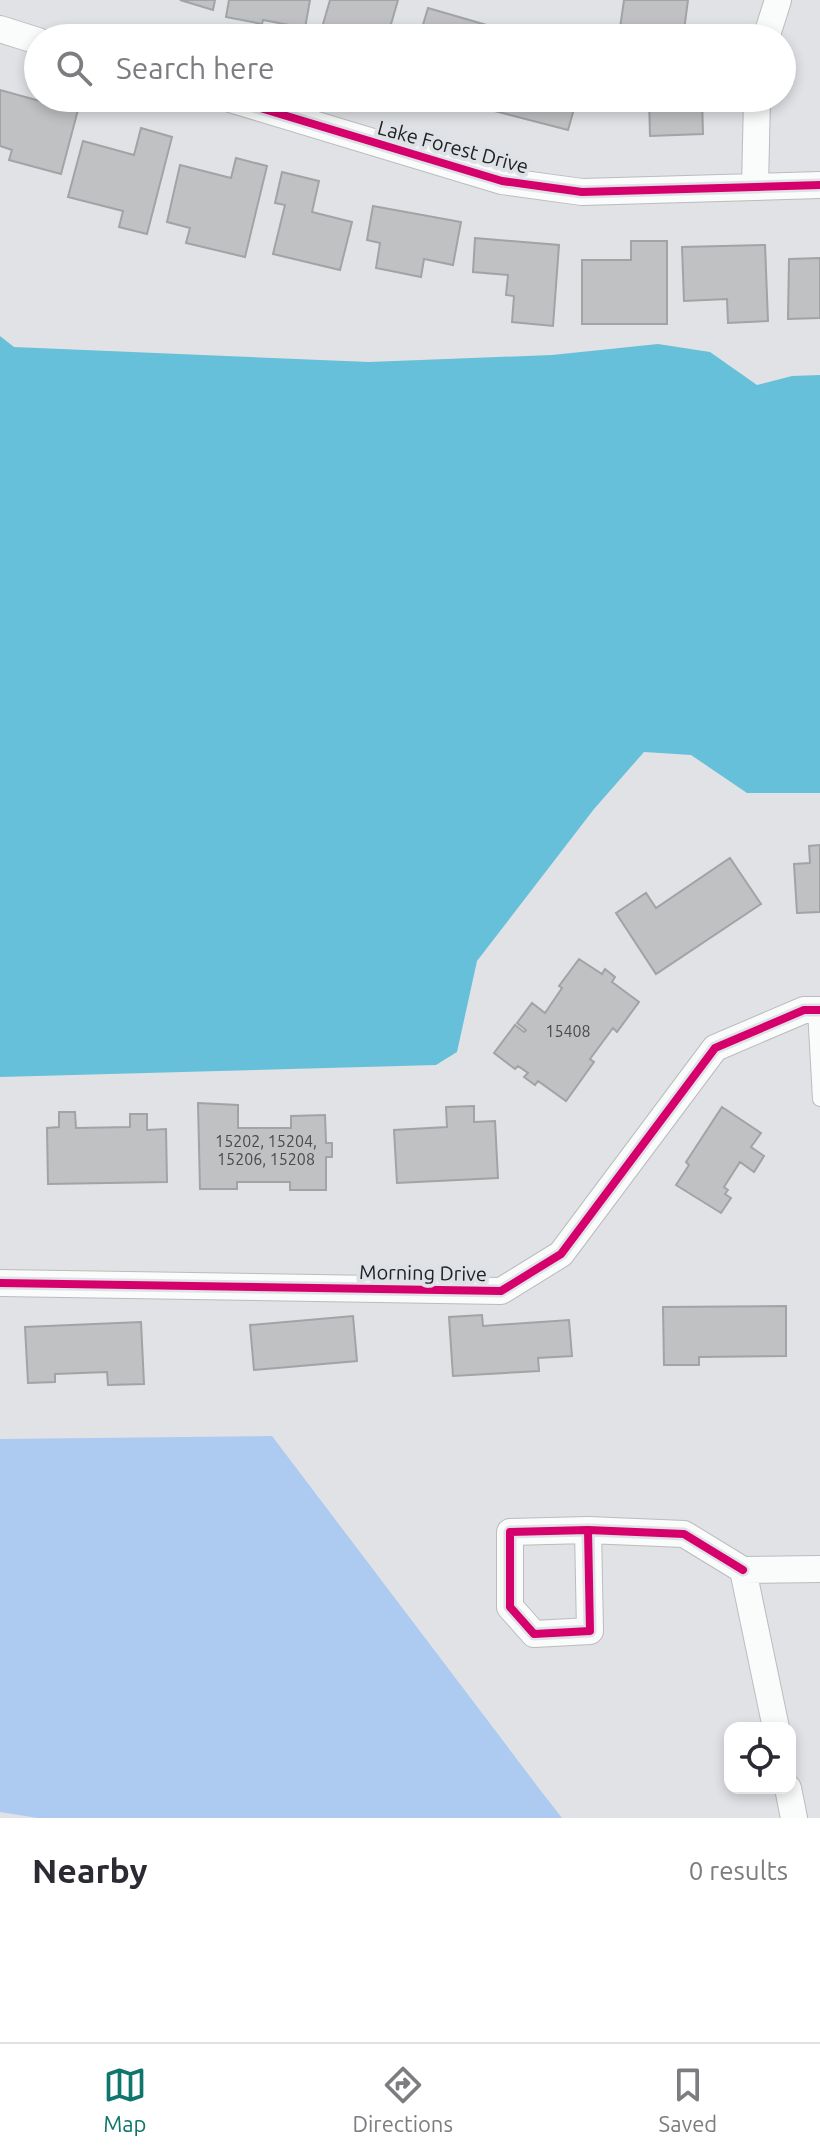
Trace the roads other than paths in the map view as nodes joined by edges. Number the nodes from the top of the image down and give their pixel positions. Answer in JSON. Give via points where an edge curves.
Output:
{"nodes":[{"id":1,"x":778,"y":0,"type":"edge"},
{"id":2,"x":770,"y":24,"type":"edge"},
{"id":3,"x":0,"y":29,"type":"edge"},
{"id":4,"x":24,"y":37,"type":"edge"},
{"id":5,"x":273,"y":112,"type":"edge"},
{"id":6,"x":757,"y":112,"type":"edge"},
{"id":7,"x":820,"y":185,"type":"edge"},
{"id":8,"x":755,"y":187,"type":"junction"},
{"id":9,"x":817,"y":1010,"type":"edge"},
{"id":10,"x":820,"y":1099,"type":"edge"},
{"id":11,"x":0,"y":1283,"type":"edge"},
{"id":12,"x":588,"y":1530,"type":"junction"},
{"id":13,"x":820,"y":1569,"type":"edge"},
{"id":14,"x":743,"y":1570,"type":"junction"},
{"id":15,"x":775,"y":1722,"type":"edge"},
{"id":16,"x":789,"y":1794,"type":"edge"},
{"id":17,"x":794,"y":1818,"type":"edge"}],
"edges":[{"from":1,"to":2,"type":"street"},
{"from":3,"to":4,"type":"street"},
{"from":5,"to":8,"type":"street","name":"Lake Forest Drive","via":[[502,181],[582,192]]},
{"from":6,"to":8,"type":"street"},
{"from":7,"to":8,"type":"street","name":"Lake Forest Drive"},
{"from":9,"to":10,"type":"lane"},
{"from":9,"to":11,"type":"street","name":"Morning Drive","via":[[804,1010],[715,1048],[561,1254],[501,1291]]},
{"from":12,"to":12,"type":"street","via":[[510,1532],[510,1607],[534,1634],[590,1631]]},
{"from":12,"to":14,"type":"street","via":[[684,1534]]},
{"from":13,"to":14,"type":"street"},
{"from":14,"to":15,"type":"street"},
{"from":16,"to":17,"type":"street"}]}
